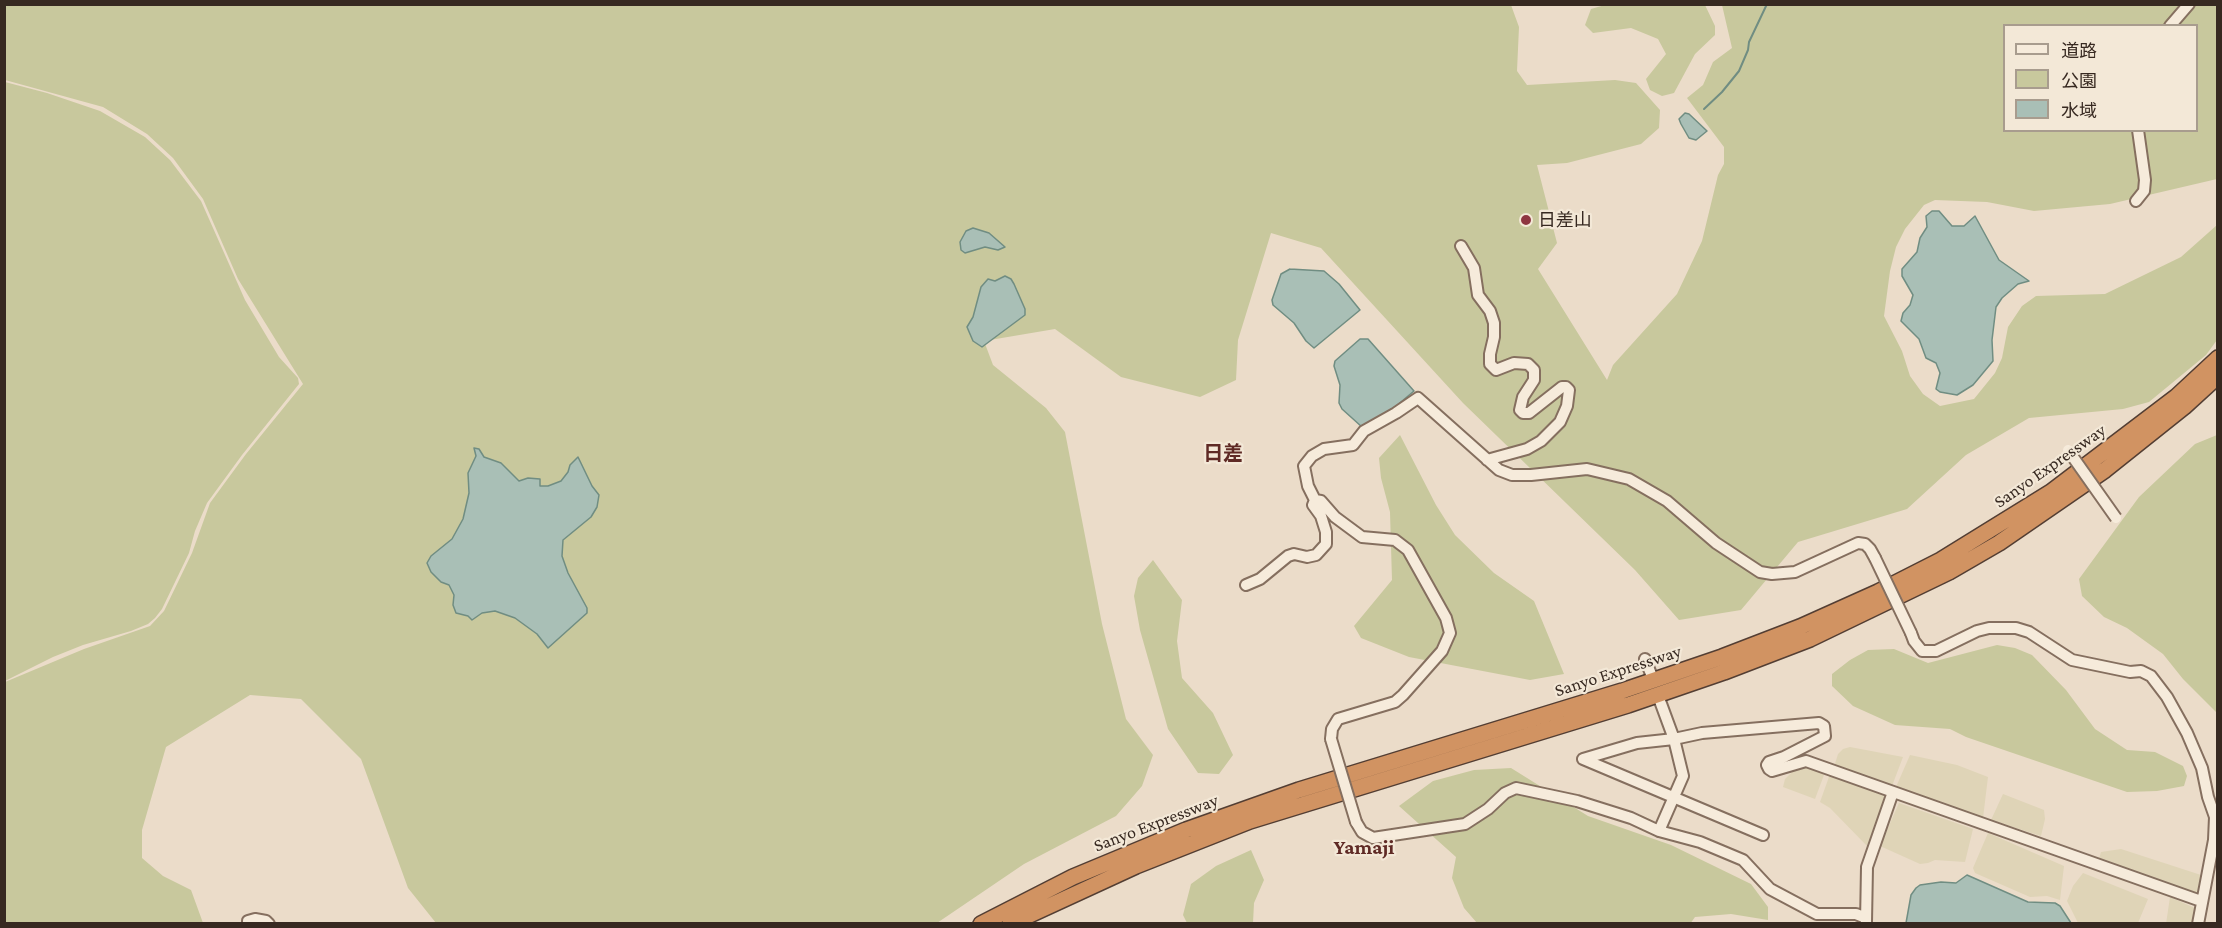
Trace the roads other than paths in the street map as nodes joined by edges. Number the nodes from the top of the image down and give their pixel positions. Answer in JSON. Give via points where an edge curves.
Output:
{"nodes":[{"id":1,"x":2189,"y":4,"type":"edge"},
{"id":2,"x":2172,"y":24,"type":"edge"},
{"id":3,"x":2138,"y":132,"type":"edge"},
{"id":4,"x":2136,"y":201,"type":"dead end"},
{"id":5,"x":1461,"y":246,"type":"dead end"},
{"id":6,"x":2217,"y":358,"type":"edge"},
{"id":7,"x":2217,"y":376,"type":"edge"},
{"id":8,"x":2068,"y":450,"type":"dead end"},
{"id":9,"x":1486,"y":460,"type":"junction"},
{"id":10,"x":1315,"y":501,"type":"junction"},
{"id":11,"x":2116,"y":518,"type":"dead end"},
{"id":12,"x":1246,"y":585,"type":"dead end"},
{"id":13,"x":1645,"y":659,"type":"dead end"},
{"id":14,"x":1651,"y":674,"type":"dead end"},
{"id":15,"x":1660,"y":701,"type":"dead end"},
{"id":16,"x":1674,"y":739,"type":"junction"},
{"id":17,"x":1893,"y":792,"type":"junction"},
{"id":18,"x":1674,"y":798,"type":"junction"},
{"id":19,"x":1659,"y":831,"type":"junction"},
{"id":20,"x":1763,"y":835,"type":"dead end"},
{"id":21,"x":2201,"y":901,"type":"junction"},
{"id":22,"x":1866,"y":921,"type":"edge"},
{"id":23,"x":248,"y":924,"type":"edge"},
{"id":24,"x":269,"y":924,"type":"edge"},
{"id":25,"x":981,"y":924,"type":"edge"},
{"id":26,"x":1010,"y":924,"type":"edge"},
{"id":27,"x":2198,"y":924,"type":"edge"}],
"edges":[{"from":1,"to":2,"type":"street"},
{"from":3,"to":4,"type":"street","via":[[2145,180],[2144,191]]},
{"from":5,"to":9,"type":"street","via":[[1474,268],[1478,295],[1494,323],[1490,364],[1496,370],[1515,363],[1528,364],[1534,370],[1534,380],[1522,398],[1520,410],[1529,413],[1562,387],[1569,390],[1560,422],[1540,441],[1527,449]]},
{"from":6,"to":25,"type":"highway","name":"Sanyo Expressway","via":[[2176,397],[2051,492],[1951,554],[1878,592],[1722,657],[1299,790],[1186,830],[1073,877]]},
{"from":7,"to":26,"type":"highway","name":"Sanyo Expressway","via":[[2105,470],[1999,543],[1949,572],[1819,634],[1628,705],[1250,821],[1127,870]]},
{"from":8,"to":11,"type":"street","bridge":true},
{"from":9,"to":10,"type":"street","via":[[1418,398],[1364,431],[1353,445],[1324,449],[1312,456],[1304,466]]},
{"from":9,"to":21,"type":"street","bridge":true,"via":[[1512,475],[1587,469],[1629,479],[1667,501],[1716,543],[1760,572],[1795,572],[1858,543],[1864,544],[1922,651],[1936,651],[1989,628],[2016,628],[2037,636],[2072,660],[2151,676],[2187,734],[2202,768],[2215,817]]},
{"from":10,"to":12,"type":"street","via":[[1326,544],[1316,555],[1288,556],[1260,579]]},
{"from":10,"to":19,"type":"street","bridge":true,"via":[[1321,501],[1362,537],[1395,540],[1408,550],[1446,618],[1450,633],[1442,651],[1395,702],[1338,719],[1332,729],[1331,739],[1362,832],[1372,838],[1465,824],[1516,788],[1577,801]]},
{"from":13,"to":14,"type":"street"},
{"from":15,"to":16,"type":"street"},
{"from":16,"to":17,"type":"street","via":[[1819,723],[1824,726],[1825,735],[1769,762],[1768,769],[1806,761]]},
{"from":16,"to":18,"type":"street","via":[[1683,776]]},
{"from":16,"to":18,"type":"street","via":[[1637,742],[1584,759]]},
{"from":17,"to":21,"type":"street"},
{"from":17,"to":22,"type":"street","via":[[1867,867]]},
{"from":18,"to":19,"type":"street"},
{"from":18,"to":20,"type":"street"},
{"from":19,"to":22,"type":"street","via":[[1743,860],[1770,889],[1817,914],[1856,914]]},
{"from":21,"to":27,"type":"street"},
{"from":23,"to":24,"type":"street","via":[[255,919]]}]}
